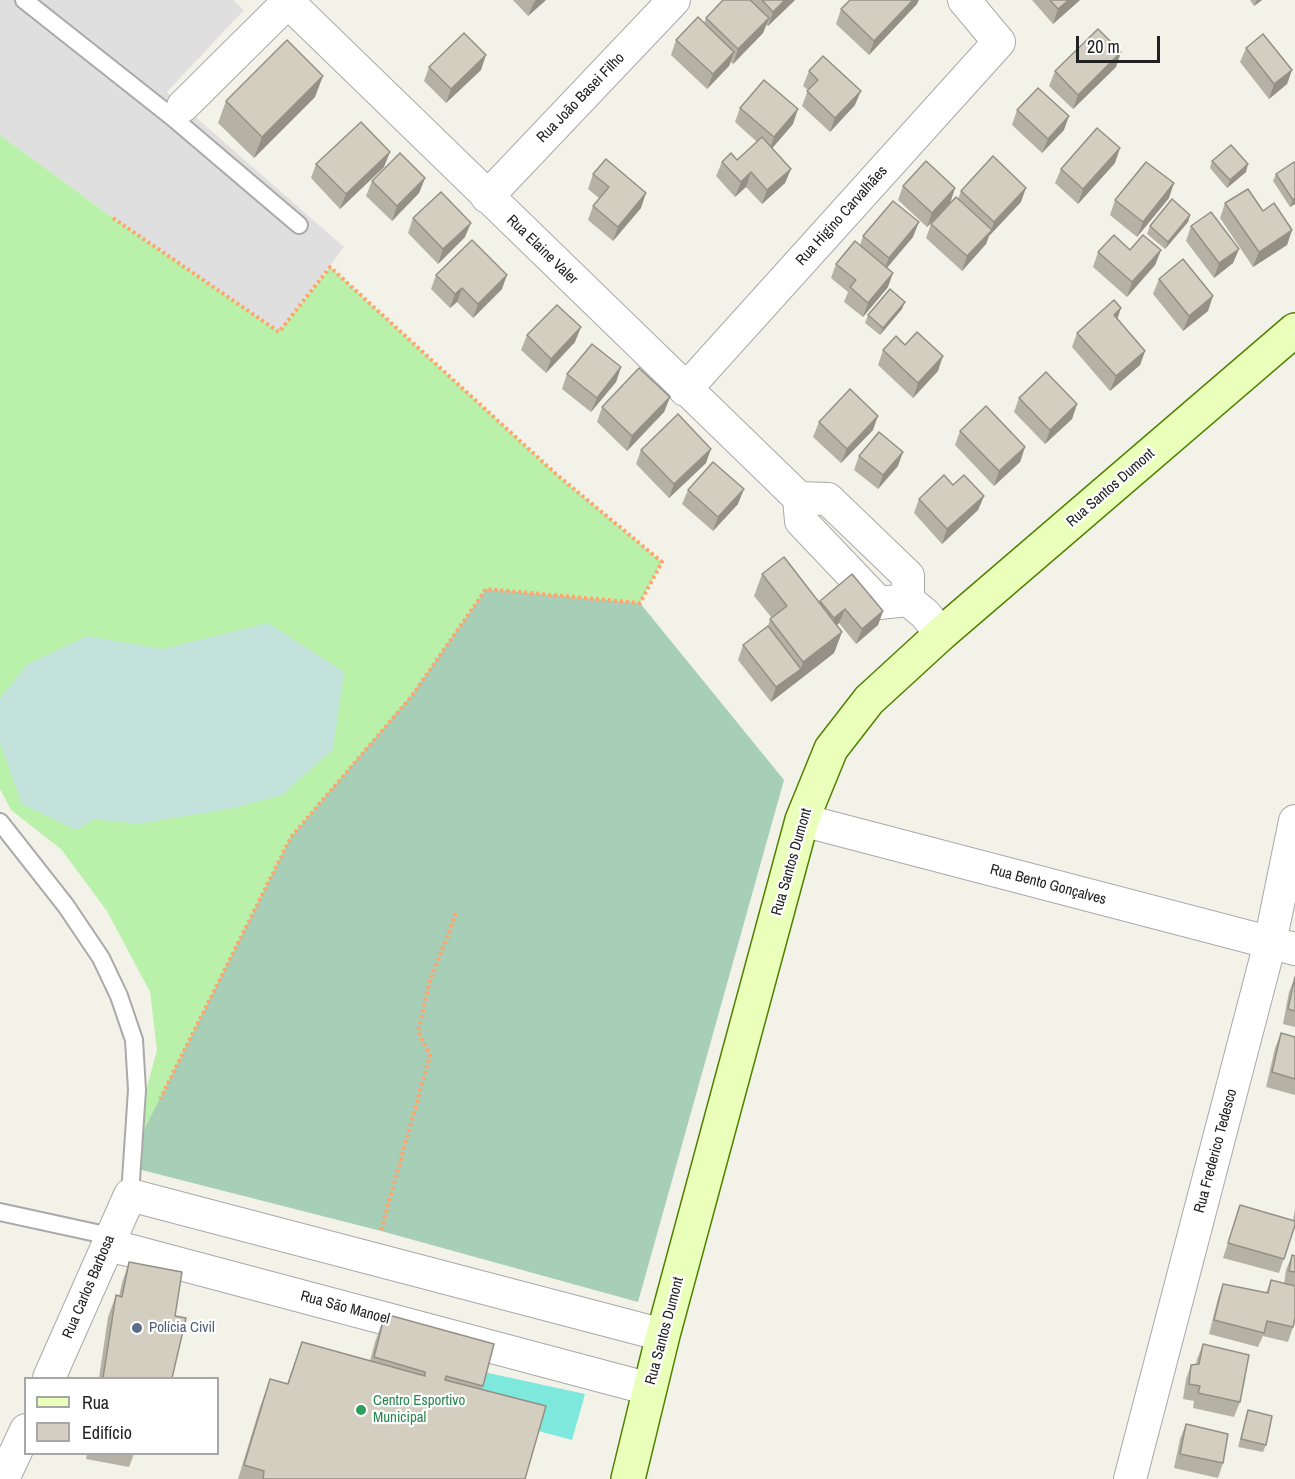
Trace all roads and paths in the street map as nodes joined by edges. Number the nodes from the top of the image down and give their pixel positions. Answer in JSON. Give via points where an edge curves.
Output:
{"nodes":[{"id":1,"x":24,"y":0,"type":"edge"},
{"id":2,"x":674,"y":0,"type":"edge"},
{"id":3,"x":964,"y":0,"type":"edge"},
{"id":4,"x":288,"y":1,"type":"edge"},
{"id":5,"x":178,"y":112,"type":"junction"},
{"id":6,"x":487,"y":196,"type":"junction"},
{"id":7,"x":113,"y":218,"type":"dead end"},
{"id":8,"x":299,"y":225,"type":"dead end"},
{"id":9,"x":1295,"y":330,"type":"edge"},
{"id":10,"x":685,"y":390,"type":"junction"},
{"id":11,"x":941,"y":634,"type":"junction"},
{"id":12,"x":802,"y":820,"type":"junction"},
{"id":13,"x":1295,"y":821,"type":"edge"},
{"id":14,"x":0,"y":822,"type":"edge"},
{"id":15,"x":456,"y":913,"type":"dead end"},
{"id":16,"x":1282,"y":946,"type":"edge"},
{"id":17,"x":159,"y":1101,"type":"dead end"},
{"id":18,"x":130,"y":1195,"type":"junction"},
{"id":19,"x":0,"y":1212,"type":"edge"},
{"id":20,"x":110,"y":1240,"type":"junction"},
{"id":21,"x":388,"y":1263,"type":"junction"},
{"id":22,"x":663,"y":1335,"type":"junction"},
{"id":23,"x":49,"y":1377,"type":"edge"},
{"id":24,"x":650,"y":1389,"type":"junction"},
{"id":25,"x":24,"y":1434,"type":"edge"},
{"id":26,"x":3,"y":1479,"type":"edge"},
{"id":27,"x":628,"y":1479,"type":"edge"},
{"id":28,"x":1130,"y":1479,"type":"edge"}],
"edges":[{"from":1,"to":5,"type":"lane"},
{"from":2,"to":6,"type":"street","name":"Rua João Basei Filho"},
{"from":3,"to":10,"type":"street","name":"Rua Higino Carvalhães","via":[[999,42]]},
{"from":4,"to":5,"type":"street"},
{"from":4,"to":6,"type":"street","name":"Rua Elaine Valer"},
{"from":5,"to":8,"type":"lane"},
{"from":6,"to":10,"type":"street","name":"Rua Elaine Valer"},
{"from":7,"to":17,"type":"path","via":[[279,332],[330,267],[556,474],[662,562],[640,603],[486,589],[411,697],[291,837]]},
{"from":9,"to":11,"type":"main road","name":"Rua Santos Dumont"},
{"from":10,"to":11,"type":"street","name":"Rua Elaine Valer","via":[[799,498],[828,500],[908,576],[908,600]]},
{"from":11,"to":12,"type":"main road","name":"Rua Santos Dumont","via":[[869,700],[831,749]]},
{"from":12,"to":16,"type":"street","name":"Rua Bento Gonçalves"},
{"from":12,"to":22,"type":"main road","name":"Rua Santos Dumont"},
{"from":13,"to":16,"type":"street","name":"Rua Frederico Tedesco"},
{"from":14,"to":18,"type":"lane","via":[[66,906],[101,958],[119,996],[134,1040],[137,1090]]},
{"from":15,"to":21,"type":"path","via":[[429,984],[418,1032],[430,1055],[381,1231]]},
{"from":16,"to":28,"type":"street","name":"Rua Frederico Tedesco"},
{"from":18,"to":20,"type":"street","name":"Rua Carlos Barbosa"},
{"from":18,"to":21,"type":"street"},
{"from":19,"to":20,"type":"lane"},
{"from":20,"to":23,"type":"street","name":"Rua Carlos Barbosa"},
{"from":20,"to":24,"type":"street","name":"Rua São Manoel"},
{"from":21,"to":22,"type":"street"},
{"from":22,"to":24,"type":"main road","name":"Rua Santos Dumont"},
{"from":24,"to":27,"type":"main road","name":"Rua Santos Dumont"},
{"from":25,"to":26,"type":"street"}]}
